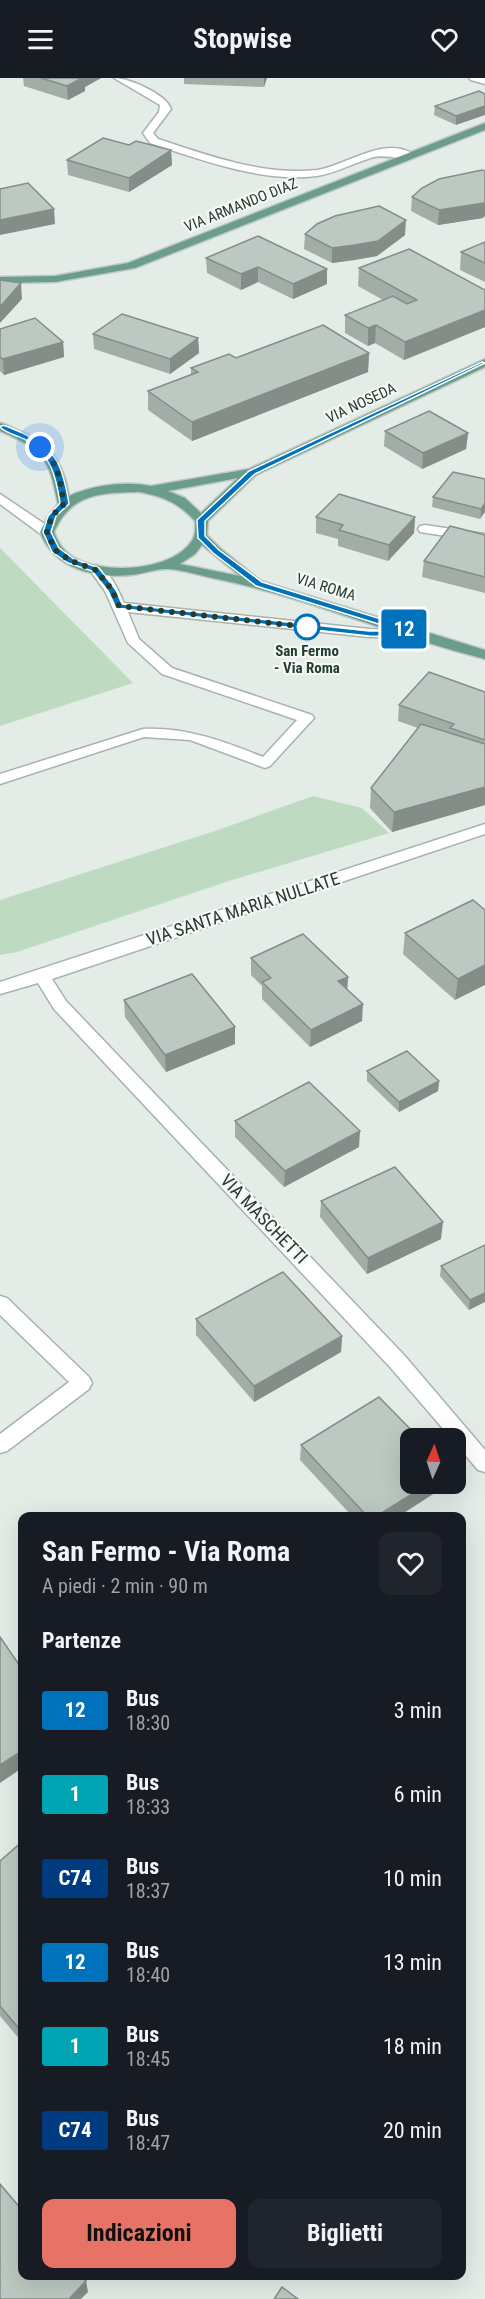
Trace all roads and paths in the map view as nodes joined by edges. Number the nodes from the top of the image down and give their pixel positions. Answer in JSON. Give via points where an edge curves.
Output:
{"nodes":[{"id":1,"x":119,"y":78,"type":"edge"},
{"id":2,"x":474,"y":78,"type":"edge"},
{"id":3,"x":485,"y":81,"type":"edge"},
{"id":4,"x":485,"y":126,"type":"edge"},
{"id":5,"x":409,"y":155,"type":"junction"},
{"id":6,"x":0,"y":280,"type":"edge"},
{"id":7,"x":485,"y":363,"type":"edge"},
{"id":8,"x":0,"y":427,"type":"edge"},
{"id":9,"x":252,"y":472,"type":"junction"},
{"id":10,"x":151,"y":490,"type":"junction"},
{"id":11,"x":0,"y":498,"type":"edge"},
{"id":12,"x":64,"y":504,"type":"junction"},
{"id":13,"x":201,"y":520,"type":"junction"},
{"id":14,"x":425,"y":529,"type":"dead end"},
{"id":15,"x":47,"y":532,"type":"junction"},
{"id":16,"x":201,"y":536,"type":"junction"},
{"id":17,"x":485,"y":538,"type":"edge"},
{"id":18,"x":167,"y":565,"type":"junction"},
{"id":19,"x":96,"y":570,"type":"junction"},
{"id":20,"x":259,"y":584,"type":"junction"},
{"id":21,"x":119,"y":606,"type":"junction"},
{"id":22,"x":420,"y":634,"type":"junction"},
{"id":23,"x":485,"y":655,"type":"edge"},
{"id":24,"x":0,"y":779,"type":"edge"},
{"id":25,"x":485,"y":829,"type":"edge"},
{"id":26,"x":42,"y":976,"type":"junction"},
{"id":27,"x":0,"y":988,"type":"edge"},
{"id":28,"x":0,"y":1303,"type":"edge"},
{"id":29,"x":0,"y":1445,"type":"edge"},
{"id":30,"x":485,"y":1464,"type":"edge"}],
"edges":[{"from":1,"to":5,"type":"street","via":[[164,103],[163,116],[148,133],[153,141],[212,159],[303,174],[334,170],[371,154]]},
{"from":2,"to":3,"type":"street"},
{"from":4,"to":5,"type":"main road","name":"VIA ARMANDO DIAZ"},
{"from":5,"to":6,"type":"main road","name":"VIA ARMANDO DIAZ","via":[[131,266],[55,279]]},
{"from":7,"to":9,"type":"main road","name":"VIA NOSEDA"},
{"from":8,"to":12,"type":"main road","via":[[30,439],[51,455]]},
{"from":9,"to":10,"type":"main road","name":"VIA NOSEDA"},
{"from":9,"to":13,"type":"main road","name":"VIA NOSEDA"},
{"from":10,"to":12,"type":"main road","via":[[105,489]]},
{"from":10,"to":13,"type":"main road","via":[[181,499]]},
{"from":11,"to":15,"type":"street"},
{"from":12,"to":15,"type":"main road","via":[[52,516]]},
{"from":13,"to":16,"type":"main road"},
{"from":14,"to":17,"type":"street"},
{"from":15,"to":19,"type":"main road","via":[[55,550]]},
{"from":16,"to":18,"type":"main road","via":[[196,545]]},
{"from":16,"to":20,"type":"main road","name":"VIA ROMA"},
{"from":18,"to":19,"type":"main road","via":[[120,572]]},
{"from":18,"to":20,"type":"main road","name":"VIA ROMA"},
{"from":19,"to":21,"type":"street"},
{"from":20,"to":22,"type":"main road","name":"VIA ROMA"},
{"from":21,"to":22,"type":"street","via":[[369,633]]},
{"from":21,"to":24,"type":"street","via":[[133,640],[167,670],[307,718],[265,764],[184,733],[164,731],[143,733]]},
{"from":22,"to":23,"type":"main road","name":"VIA ROMA"},
{"from":25,"to":26,"type":"street","name":"VIA SANTA MARIA NULLATE"},
{"from":26,"to":27,"type":"street","name":"VIA SANTA MARIA NULLATE"},
{"from":26,"to":30,"type":"street","name":"VIA MASCHETTI","via":[[60,1005],[398,1361]]},
{"from":28,"to":29,"type":"street","via":[[82,1383]]}]}
